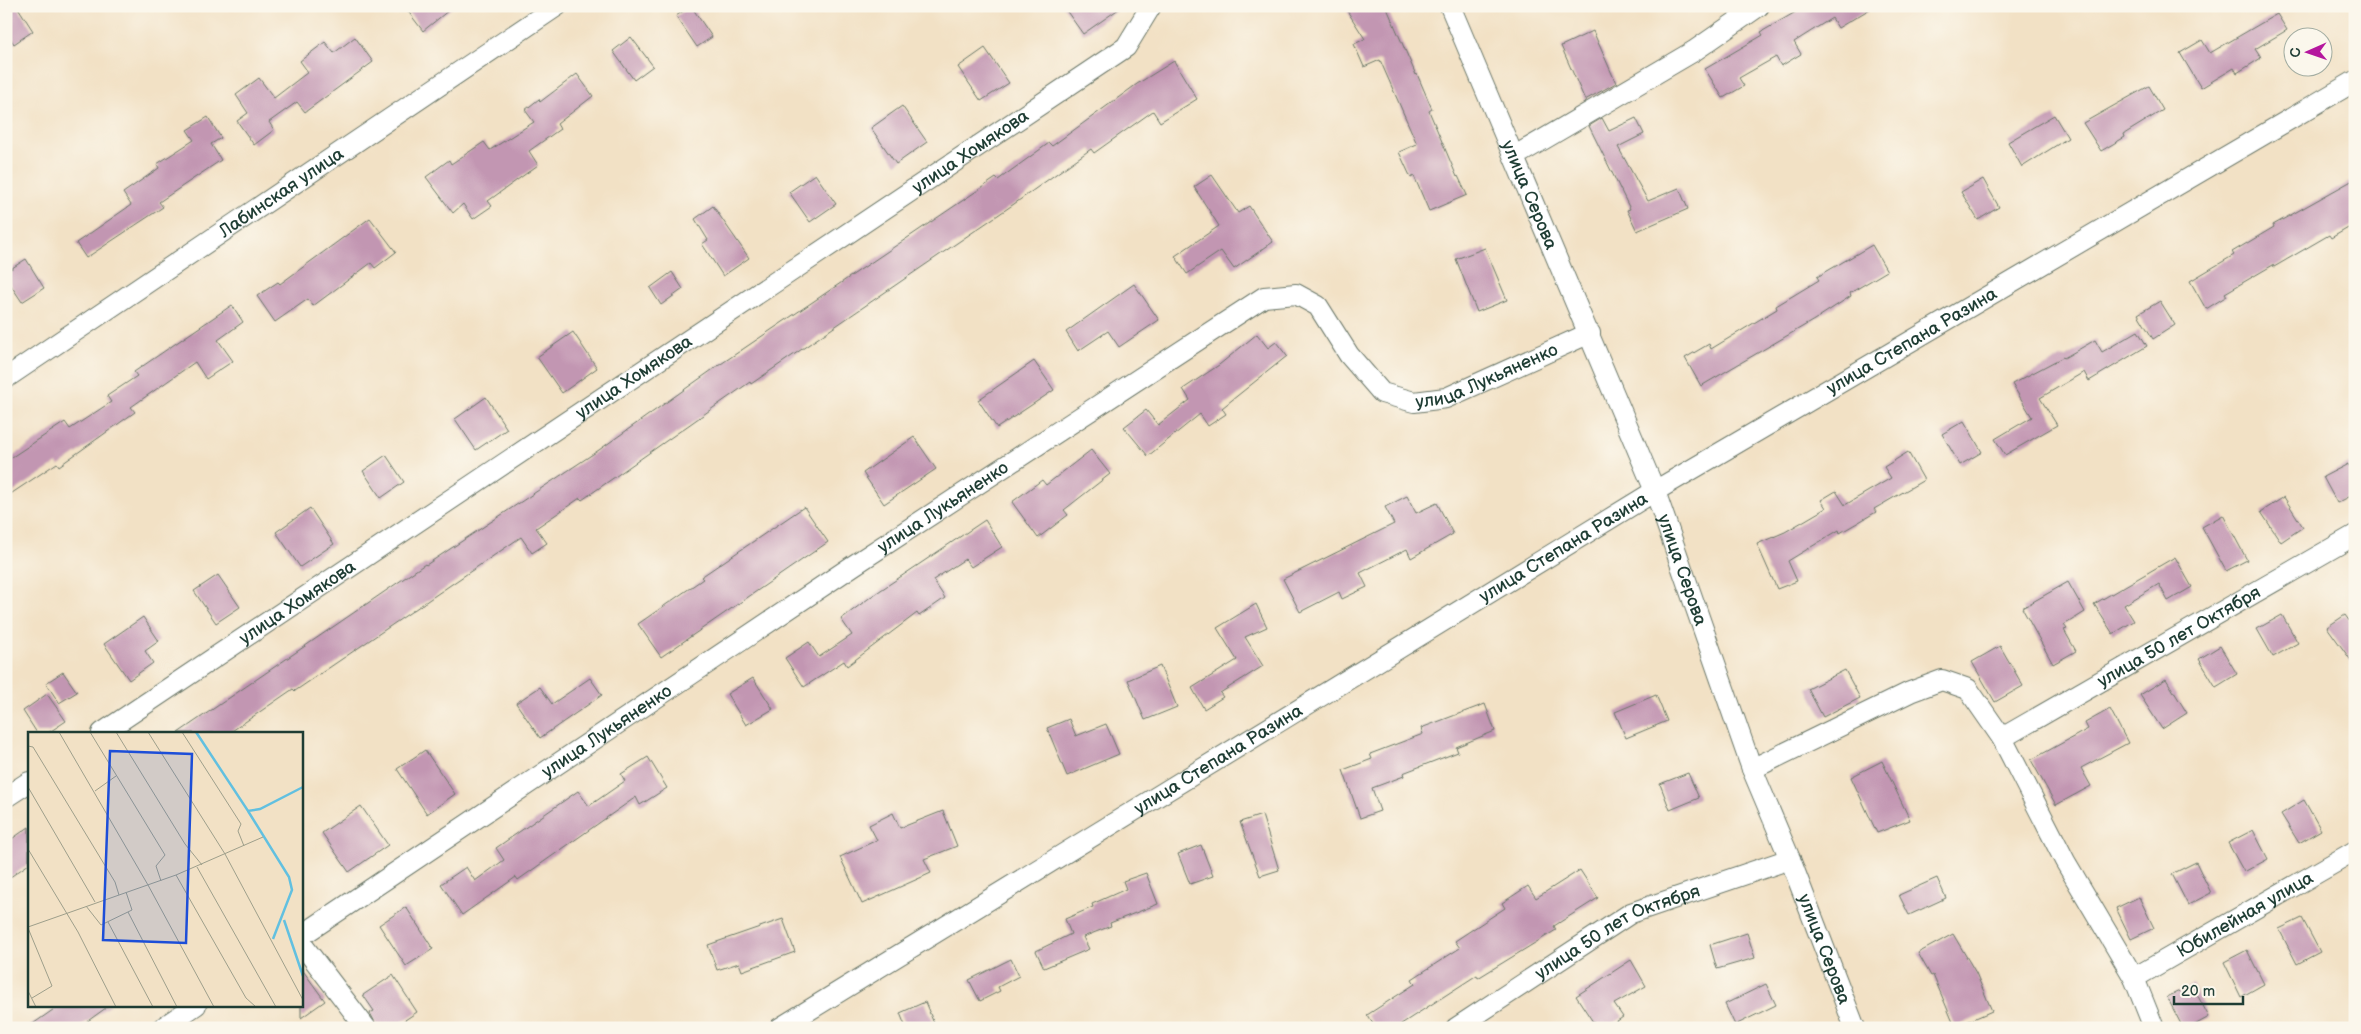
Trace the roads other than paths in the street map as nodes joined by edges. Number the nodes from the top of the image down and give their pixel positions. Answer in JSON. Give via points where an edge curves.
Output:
{"nodes":[{"id":1,"x":557,"y":6,"type":"edge"},
{"id":2,"x":1151,"y":6,"type":"edge"},
{"id":3,"x":1450,"y":6,"type":"edge"},
{"id":4,"x":1758,"y":6,"type":"edge"},
{"id":5,"x":2355,"y":81,"type":"edge"},
{"id":6,"x":1515,"y":156,"type":"junction"},
{"id":7,"x":1590,"y":333,"type":"junction"},
{"id":8,"x":6,"y":378,"type":"edge"},
{"id":9,"x":1655,"y":491,"type":"junction"},
{"id":10,"x":2355,"y":535,"type":"edge"},
{"id":11,"x":103,"y":732,"type":"edge"},
{"id":12,"x":2002,"y":738,"type":"junction"},
{"id":13,"x":1752,"y":769,"type":"junction"},
{"id":14,"x":28,"y":783,"type":"edge"},
{"id":15,"x":6,"y":797,"type":"edge"},
{"id":16,"x":2355,"y":851,"type":"edge"},
{"id":17,"x":1790,"y":859,"type":"junction"},
{"id":18,"x":302,"y":935,"type":"edge"},
{"id":19,"x":302,"y":944,"type":"edge"},
{"id":20,"x":2134,"y":978,"type":"junction"},
{"id":21,"x":195,"y":1006,"type":"edge"},
{"id":22,"x":162,"y":1028,"type":"edge"},
{"id":23,"x":366,"y":1028,"type":"edge"},
{"id":24,"x":780,"y":1028,"type":"edge"},
{"id":25,"x":1456,"y":1028,"type":"edge"},
{"id":26,"x":1855,"y":1028,"type":"edge"},
{"id":27,"x":2154,"y":1028,"type":"edge"}],
"edges":[{"from":1,"to":8,"type":"street","name":"Лабинская улица"},
{"from":2,"to":11,"type":"street","name":"улица Хомякова","via":[[1126,47]]},
{"from":3,"to":6,"type":"street","name":"улица Серова"},
{"from":4,"to":6,"type":"street","via":[[1694,52]]},
{"from":5,"to":9,"type":"street","name":"улица Степана Разина"},
{"from":6,"to":7,"type":"street","name":"улица Серова"},
{"from":7,"to":9,"type":"street","name":"улица Серова"},
{"from":7,"to":18,"type":"street","name":"улица Лукьяненко","via":[[1446,398],[1414,402],[1382,393],[1349,355],[1318,306],[1296,294],[1264,297],[854,565]]},
{"from":9,"to":13,"type":"street","name":"улица Серова"},
{"from":9,"to":24,"type":"street","name":"улица Степана Разина"},
{"from":10,"to":12,"type":"street","name":"улица 50 лет Октября"},
{"from":12,"to":13,"type":"street","via":[[1968,689],[1942,680],[1910,692]]},
{"from":12,"to":20,"type":"street","via":[[2065,861]]},
{"from":13,"to":17,"type":"street","name":"улица Серова"},
{"from":14,"to":15,"type":"street"},
{"from":16,"to":20,"type":"street","name":"Юбилейная улица"},
{"from":17,"to":25,"type":"street","name":"улица 50 лет Октября","via":[[1631,913]]},
{"from":17,"to":26,"type":"street","name":"улица Серова"},
{"from":19,"to":23,"type":"street"},
{"from":20,"to":27,"type":"street"},
{"from":21,"to":22,"type":"street"}]}
